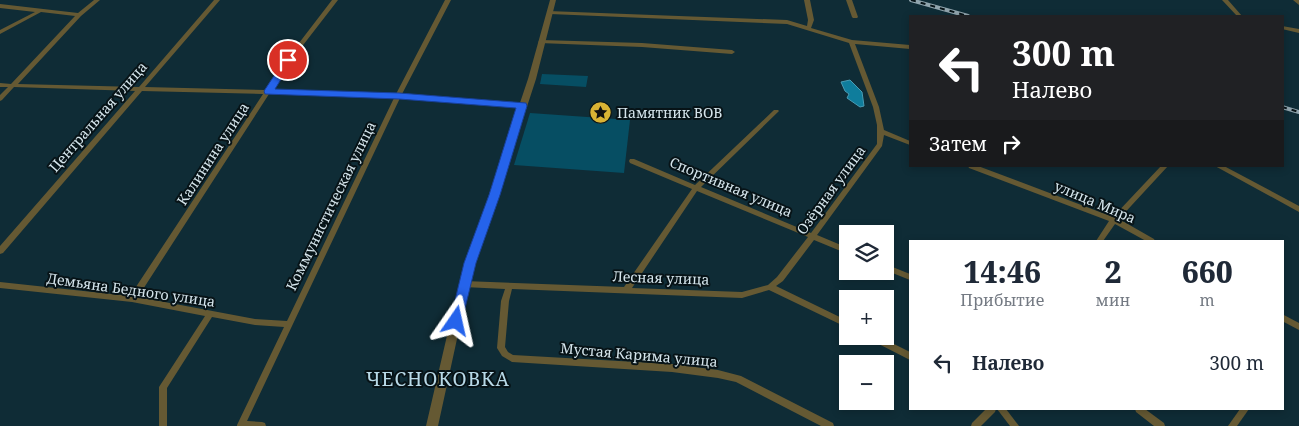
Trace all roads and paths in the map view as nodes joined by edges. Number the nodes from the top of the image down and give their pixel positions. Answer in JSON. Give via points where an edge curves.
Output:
{"nodes":[{"id":1,"x":97,"y":0,"type":"edge"},
{"id":2,"x":217,"y":0,"type":"edge"},
{"id":3,"x":335,"y":0,"type":"edge"},
{"id":4,"x":448,"y":0,"type":"edge"},
{"id":5,"x":553,"y":0,"type":"edge"},
{"id":6,"x":807,"y":0,"type":"edge"},
{"id":7,"x":849,"y":0,"type":"edge"},
{"id":8,"x":1225,"y":0,"type":"edge"},
{"id":9,"x":1296,"y":0,"type":"edge"},
{"id":10,"x":1299,"y":3,"type":"edge"},
{"id":11,"x":0,"y":6,"type":"edge"},
{"id":12,"x":40,"y":11,"type":"junction"},
{"id":13,"x":550,"y":12,"type":"junction"},
{"id":14,"x":79,"y":15,"type":"junction"},
{"id":15,"x":1238,"y":15,"type":"edge"},
{"id":16,"x":855,"y":17,"type":"dead end"},
{"id":17,"x":809,"y":27,"type":"junction"},
{"id":18,"x":1284,"y":27,"type":"edge"},
{"id":19,"x":1299,"y":31,"type":"edge"},
{"id":20,"x":0,"y":32,"type":"edge"},
{"id":21,"x":541,"y":42,"type":"junction"},
{"id":22,"x":851,"y":42,"type":"junction"},
{"id":23,"x":909,"y":47,"type":"edge"},
{"id":24,"x":732,"y":52,"type":"dead end"},
{"id":25,"x":0,"y":85,"type":"edge"},
{"id":26,"x":13,"y":85,"type":"junction"},
{"id":27,"x":139,"y":88,"type":"junction"},
{"id":28,"x":268,"y":91,"type":"junction"},
{"id":29,"x":399,"y":96,"type":"junction"},
{"id":30,"x":0,"y":99,"type":"edge"},
{"id":31,"x":522,"y":106,"type":"junction"},
{"id":32,"x":776,"y":111,"type":"dead end"},
{"id":33,"x":882,"y":132,"type":"junction"},
{"id":34,"x":909,"y":143,"type":"edge"},
{"id":35,"x":632,"y":161,"type":"dead end"},
{"id":36,"x":974,"y":167,"type":"edge"},
{"id":37,"x":1164,"y":167,"type":"edge"},
{"id":38,"x":1220,"y":167,"type":"edge"},
{"id":39,"x":696,"y":188,"type":"junction"},
{"id":40,"x":1299,"y":209,"type":"edge"},
{"id":41,"x":1114,"y":220,"type":"junction"},
{"id":42,"x":813,"y":236,"type":"junction"},
{"id":43,"x":1101,"y":240,"type":"edge"},
{"id":44,"x":1149,"y":240,"type":"edge"},
{"id":45,"x":839,"y":246,"type":"edge"},
{"id":46,"x":0,"y":251,"type":"edge"},
{"id":47,"x":894,"y":270,"type":"edge"},
{"id":48,"x":909,"y":277,"type":"edge"},
{"id":49,"x":464,"y":284,"type":"junction"},
{"id":50,"x":0,"y":285,"type":"edge"},
{"id":51,"x":510,"y":286,"type":"junction"},
{"id":52,"x":770,"y":287,"type":"junction"},
{"id":53,"x":626,"y":291,"type":"junction"},
{"id":54,"x":132,"y":299,"type":"junction"},
{"id":55,"x":211,"y":313,"type":"junction"},
{"id":56,"x":1284,"y":318,"type":"edge"},
{"id":57,"x":839,"y":321,"type":"edge"},
{"id":58,"x":288,"y":324,"type":"junction"},
{"id":59,"x":1299,"y":327,"type":"edge"},
{"id":60,"x":888,"y":345,"type":"edge"},
{"id":61,"x":909,"y":356,"type":"edge"},
{"id":62,"x":991,"y":410,"type":"edge"},
{"id":63,"x":1002,"y":410,"type":"edge"},
{"id":64,"x":1140,"y":410,"type":"edge"},
{"id":65,"x":1244,"y":410,"type":"edge"},
{"id":66,"x":242,"y":425,"type":"edge"},
{"id":67,"x":163,"y":426,"type":"edge"},
{"id":68,"x":262,"y":426,"type":"edge"},
{"id":69,"x":432,"y":426,"type":"edge"},
{"id":70,"x":830,"y":426,"type":"edge"},
{"id":71,"x":975,"y":426,"type":"edge"},
{"id":72,"x":1015,"y":426,"type":"edge"},
{"id":73,"x":1162,"y":426,"type":"edge"},
{"id":74,"x":1232,"y":426,"type":"edge"}],
"edges":[{"from":1,"to":14,"type":"street"},
{"from":2,"to":27,"type":"street","name":"Центральная улица"},
{"from":3,"to":28,"type":"street","name":"Калинина улица"},
{"from":4,"to":29,"type":"street","name":"Коммунистическая улица"},
{"from":5,"to":13,"type":"street"},
{"from":6,"to":17,"type":"street","via":[[811,20]]},
{"from":7,"to":16,"type":"street"},
{"from":8,"to":15,"type":"street"},
{"from":9,"to":10,"type":"street"},
{"from":11,"to":12,"type":"street"},
{"from":12,"to":14,"type":"street"},
{"from":12,"to":20,"type":"street"},
{"from":13,"to":17,"type":"street","via":[[773,21]]},
{"from":13,"to":21,"type":"street"},
{"from":14,"to":26,"type":"street"},
{"from":17,"to":22,"type":"street"},
{"from":18,"to":19,"type":"street"},
{"from":21,"to":24,"type":"street"},
{"from":21,"to":31,"type":"street"},
{"from":22,"to":23,"type":"street"},
{"from":22,"to":33,"type":"street"},
{"from":25,"to":26,"type":"street"},
{"from":26,"to":27,"type":"street"},
{"from":26,"to":30,"type":"street"},
{"from":27,"to":28,"type":"street"},
{"from":27,"to":46,"type":"street","name":"Центральная улица"},
{"from":28,"to":29,"type":"street"},
{"from":28,"to":54,"type":"street","name":"Калинина улица"},
{"from":29,"to":31,"type":"street"},
{"from":29,"to":58,"type":"street","name":"Коммунистическая улица"},
{"from":31,"to":49,"type":"street"},
{"from":32,"to":39,"type":"street"},
{"from":33,"to":34,"type":"street"},
{"from":33,"to":42,"type":"street","name":"Озёрная улица","via":[[880,144],[873,155]]},
{"from":35,"to":39,"type":"street","name":"Спортивная улица"},
{"from":36,"to":41,"type":"street","name":"улица Мира"},
{"from":37,"to":41,"type":"street"},
{"from":38,"to":40,"type":"street"},
{"from":39,"to":42,"type":"street","name":"Спортивная улица"},
{"from":39,"to":53,"type":"street"},
{"from":41,"to":43,"type":"street"},
{"from":41,"to":44,"type":"street","name":"улица Мира"},
{"from":42,"to":45,"type":"street","name":"Спортивная улица"},
{"from":42,"to":52,"type":"street","name":"Озёрная улица"},
{"from":47,"to":48,"type":"street"},
{"from":49,"to":51,"type":"street","name":"Лесная улица"},
{"from":49,"to":69,"type":"street"},
{"from":50,"to":54,"type":"street","name":"Демьяна Бедного улица"},
{"from":51,"to":53,"type":"street","name":"Лесная улица"},
{"from":51,"to":70,"type":"street","name":"Мустая Карима улица","via":[[505,302],[501,348],[512,358],[718,374],[738,379]]},
{"from":52,"to":53,"type":"street","name":"Лесная улица","via":[[742,295]]},
{"from":52,"to":57,"type":"street"},
{"from":54,"to":55,"type":"street","name":"Демьяна Бедного улица"},
{"from":55,"to":58,"type":"street","name":"Демьяна Бедного улица","via":[[255,322]]},
{"from":55,"to":67,"type":"street","via":[[163,387]]},
{"from":56,"to":59,"type":"street"},
{"from":58,"to":66,"type":"street","name":"Коммунистическая улица"},
{"from":60,"to":61,"type":"street"},
{"from":62,"to":71,"type":"street"},
{"from":63,"to":72,"type":"street"},
{"from":64,"to":73,"type":"street"},
{"from":65,"to":74,"type":"street"},
{"from":66,"to":68,"type":"street"}]}
